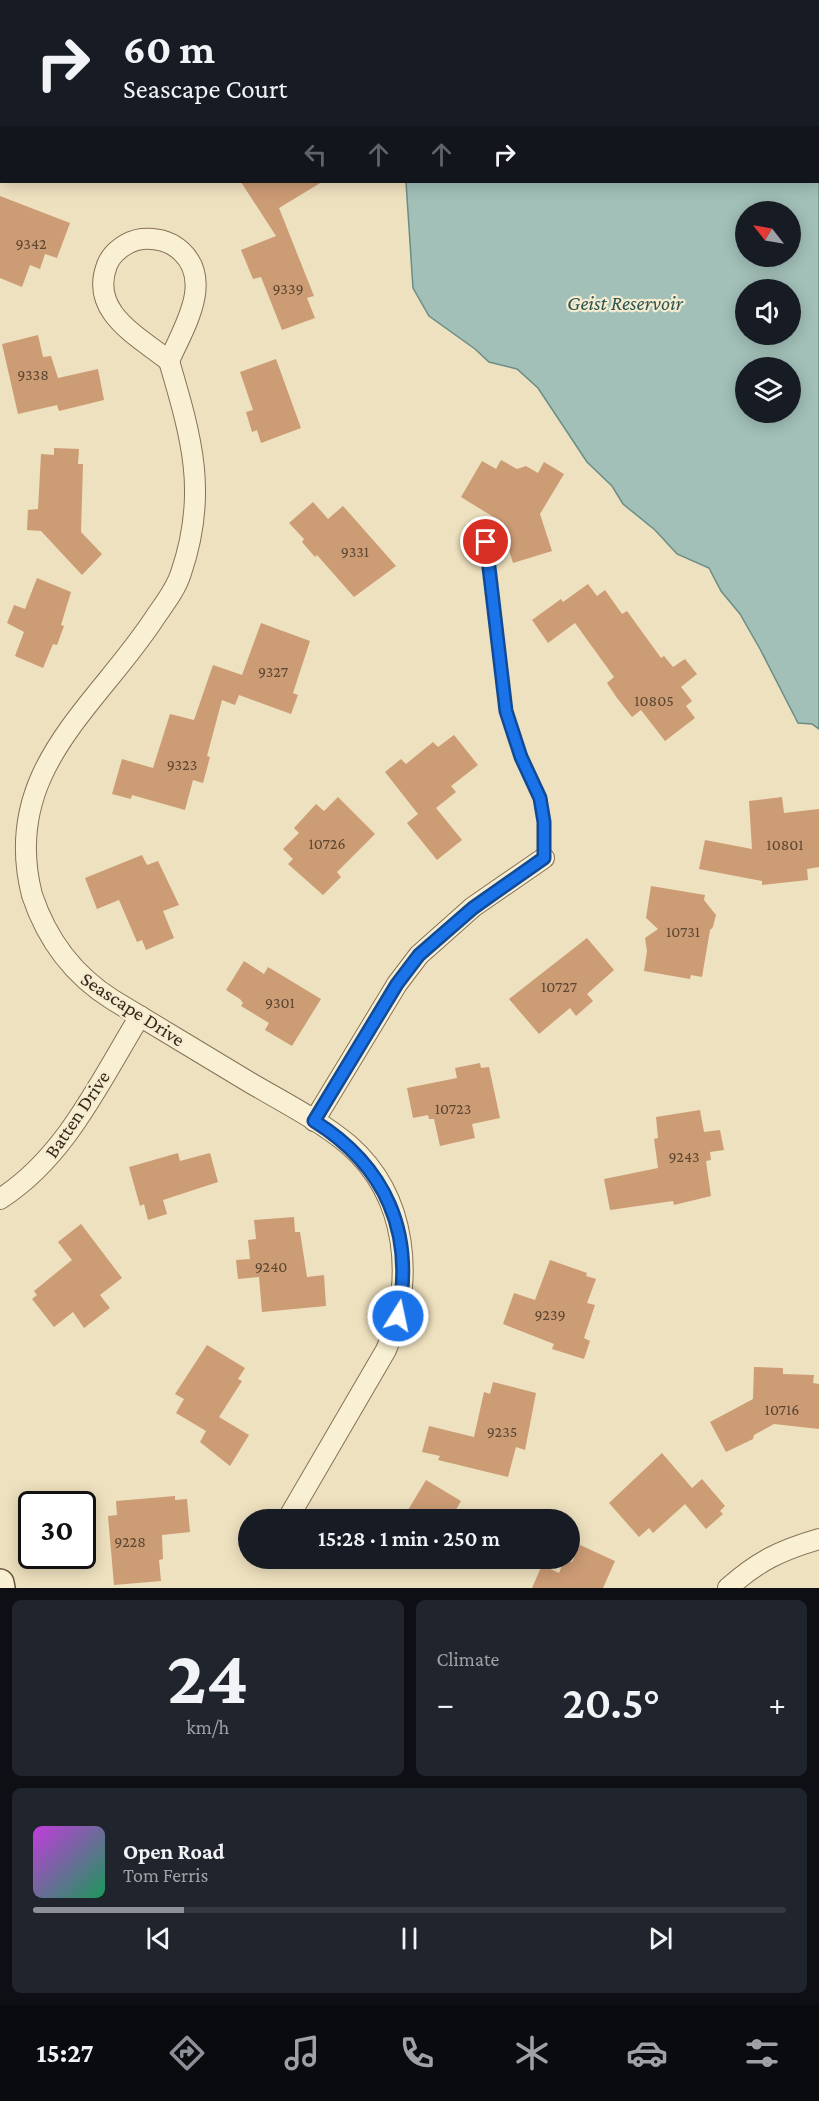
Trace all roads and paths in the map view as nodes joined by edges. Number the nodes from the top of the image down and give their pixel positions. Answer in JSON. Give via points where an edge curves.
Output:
{"nodes":[{"id":1,"x":169,"y":361,"type":"junction"},
{"id":2,"x":486,"y":542,"type":"dead end"},
{"id":3,"x":544,"y":858,"type":"joint"},
{"id":4,"x":140,"y":1016,"type":"junction"},
{"id":5,"x":314,"y":1121,"type":"junction"},
{"id":6,"x":0,"y":1198,"type":"edge"},
{"id":7,"x":293,"y":1509,"type":"edge"},
{"id":8,"x":819,"y":1539,"type":"edge"},
{"id":9,"x":0,"y":1583,"type":"edge"},
{"id":10,"x":2,"y":1588,"type":"edge"},
{"id":11,"x":728,"y":1588,"type":"edge"}],
"edges":[{"from":1,"to":1,"type":"street","via":[[193,304],[195,275],[186,256],[176,247],[155,239],[136,240],[110,258],[104,271],[102,295],[116,319]]},
{"from":1,"to":4,"type":"street","name":"Seascape Drive","via":[[196,470],[188,550],[166,604],[46,757],[32,789],[24,834],[27,880],[48,934],[84,979]]},
{"from":2,"to":3,"type":"lane","via":[[506,711],[540,798]]},
{"from":3,"to":5,"type":"street","via":[[473,908],[419,955],[390,994]]},
{"from":4,"to":5,"type":"street","name":"Seascape Drive"},
{"from":4,"to":6,"type":"street","name":"Batten Drive","via":[[65,1137],[42,1165]]},
{"from":5,"to":7,"type":"street","name":"Seascape Drive","via":[[358,1154],[385,1192],[398,1224],[404,1282],[386,1350]]},
{"from":8,"to":11,"type":"street","via":[[785,1548],[755,1565]]},
{"from":9,"to":10,"type":"main road"}]}
